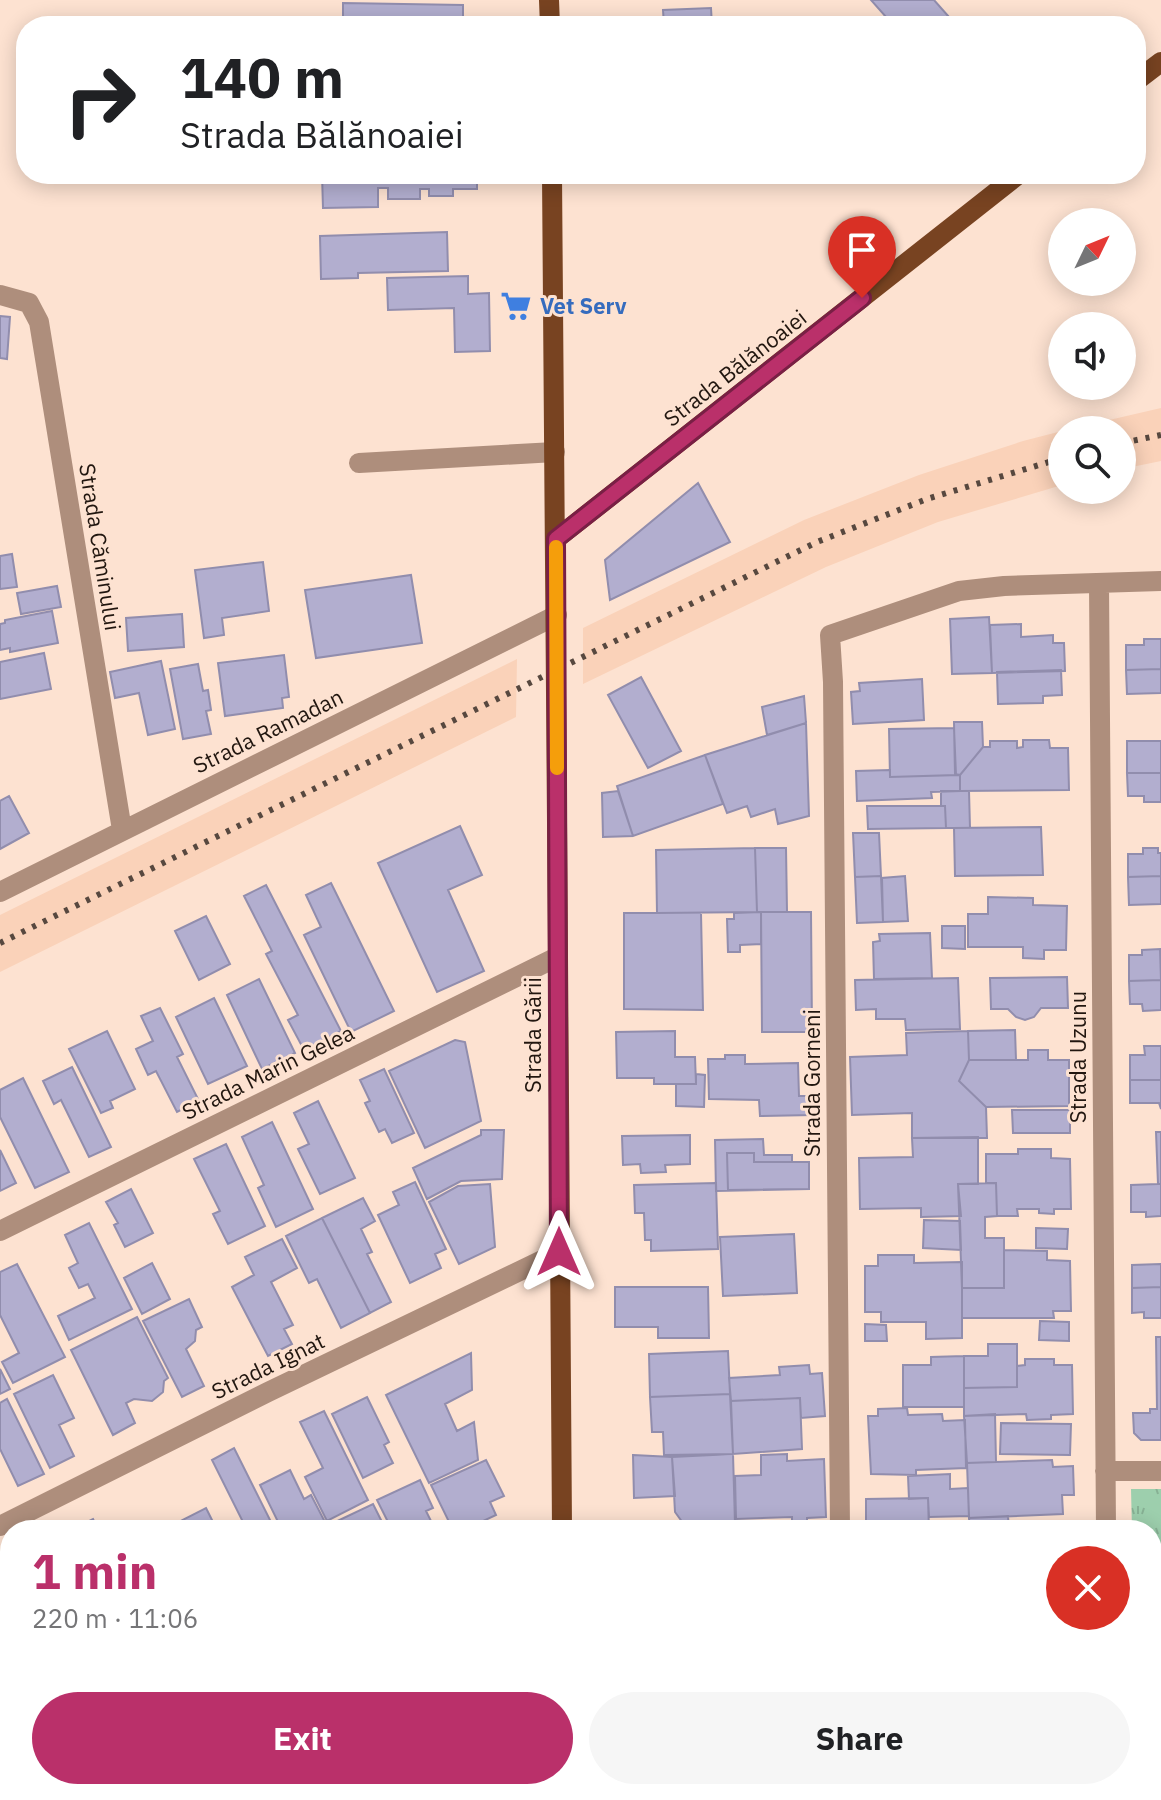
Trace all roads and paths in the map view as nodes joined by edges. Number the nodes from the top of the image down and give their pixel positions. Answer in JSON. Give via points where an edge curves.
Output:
{"nodes":[{"id":1,"x":552,"y":184,"type":"edge"},
{"id":2,"x":1006,"y":184,"type":"edge"},
{"id":3,"x":0,"y":295,"type":"edge"},
{"id":4,"x":555,"y":452,"type":"junction"},
{"id":5,"x":359,"y":463,"type":"dead end"},
{"id":6,"x":556,"y":539,"type":"junction"},
{"id":7,"x":1161,"y":581,"type":"edge"},
{"id":8,"x":1099,"y":583,"type":"junction"},
{"id":9,"x":557,"y":615,"type":"junction"},
{"id":10,"x":122,"y":830,"type":"junction"},
{"id":11,"x":0,"y":892,"type":"edge"},
{"id":12,"x":557,"y":957,"type":"junction"},
{"id":13,"x":0,"y":1231,"type":"edge"},
{"id":14,"x":559,"y":1252,"type":"junction"},
{"id":15,"x":1105,"y":1471,"type":"junction"},
{"id":16,"x":1161,"y":1471,"type":"edge"},
{"id":17,"x":12,"y":1520,"type":"edge"},
{"id":18,"x":562,"y":1520,"type":"edge"},
{"id":19,"x":840,"y":1520,"type":"edge"},
{"id":20,"x":1106,"y":1520,"type":"edge"}],
"edges":[{"from":1,"to":4,"type":"main road","name":"Strada Gării"},
{"from":2,"to":6,"type":"main road","name":"Strada Bălănoaiei"},
{"from":3,"to":10,"type":"street","name":"Strada Căminului","via":[[29,303],[39,322]]},
{"from":4,"to":5,"type":"street"},
{"from":4,"to":6,"type":"main road","name":"Strada Gării"},
{"from":6,"to":9,"type":"main road","name":"Strada Gării"},
{"from":7,"to":8,"type":"street"},
{"from":8,"to":15,"type":"street","name":"Strada Uzunu"},
{"from":8,"to":19,"type":"street","name":"Strada Gorneni","via":[[959,591],[830,635]]},
{"from":9,"to":10,"type":"street","name":"Strada Ramadan"},
{"from":9,"to":12,"type":"main road","name":"Strada Gării"},
{"from":10,"to":11,"type":"street","name":"Strada Ramadan"},
{"from":12,"to":13,"type":"street","name":"Strada Marin Gelea"},
{"from":12,"to":14,"type":"main road","name":"Strada Gării"},
{"from":14,"to":17,"type":"street","name":"Strada Ignat"},
{"from":14,"to":18,"type":"main road","name":"Strada Gării"},
{"from":15,"to":16,"type":"street"},
{"from":15,"to":20,"type":"street","name":"Strada Uzunu"}]}
